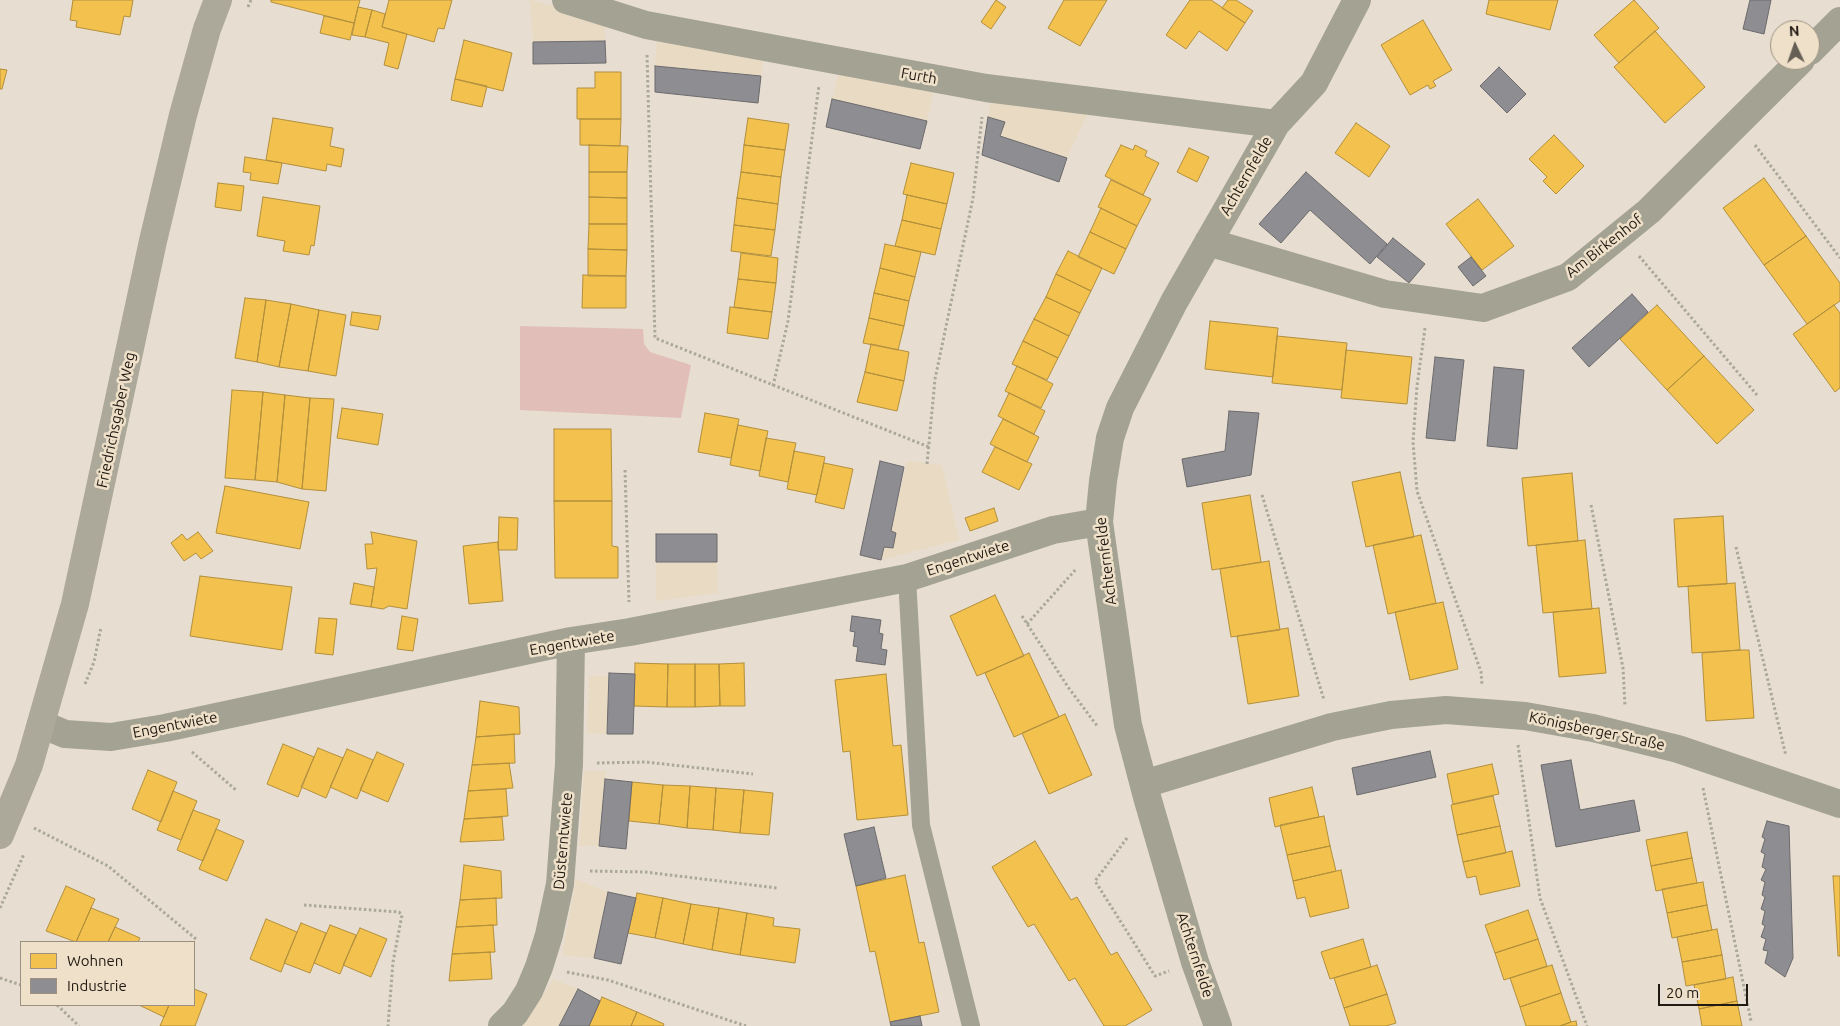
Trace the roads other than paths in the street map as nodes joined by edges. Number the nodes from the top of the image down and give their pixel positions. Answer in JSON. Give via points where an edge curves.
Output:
{"nodes":[{"id":1,"x":218,"y":0,"type":"edge"},
{"id":2,"x":566,"y":0,"type":"edge"},
{"id":3,"x":1357,"y":0,"type":"edge"},
{"id":4,"x":1840,"y":21,"type":"edge"},
{"id":5,"x":1820,"y":41,"type":"edge"},
{"id":6,"x":1791,"y":70,"type":"edge"},
{"id":7,"x":1276,"y":124,"type":"junction"},
{"id":8,"x":1208,"y":242,"type":"junction"},
{"id":9,"x":1100,"y":531,"type":"junction"},
{"id":10,"x":908,"y":578,"type":"junction"},
{"id":11,"x":571,"y":642,"type":"junction"},
{"id":12,"x":41,"y":724,"type":"junction"},
{"id":13,"x":1147,"y":796,"type":"junction"},
{"id":14,"x":1840,"y":804,"type":"edge"},
{"id":15,"x":5,"y":824,"type":"edge"},
{"id":16,"x":502,"y":1026,"type":"edge"},
{"id":17,"x":971,"y":1026,"type":"edge"},
{"id":18,"x":1218,"y":1026,"type":"edge"}],
"edges":[{"from":1,"to":12,"type":"main road","name":"Friedrichsgaber Weg","via":[[182,115],[78,595]]},
{"from":2,"to":7,"type":"street","name":"Furth","via":[[646,25],[986,88]]},
{"from":3,"to":7,"type":"street","name":"Achternfelde","via":[[1314,83]]},
{"from":4,"to":5,"type":"street"},
{"from":6,"to":8,"type":"street","name":"Am Birkenhof","via":[[1649,211],[1568,277],[1483,308],[1385,294]]},
{"from":7,"to":8,"type":"street","name":"Achternfelde"},
{"from":8,"to":9,"type":"street","name":"Achternfelde","via":[[1120,408],[1110,438],[1102,481]]},
{"from":9,"to":10,"type":"street","name":"Engentwiete","via":[[1053,530]]},
{"from":9,"to":13,"type":"street","name":"Achternfelde","via":[[1128,725]]},
{"from":10,"to":11,"type":"street","name":"Engentwiete"},
{"from":10,"to":17,"type":"lane","via":[[921,825]]},
{"from":11,"to":12,"type":"street","name":"Engentwiete","via":[[111,737],[65,734]]},
{"from":11,"to":16,"type":"street","name":"Düsterntwiete","via":[[569,764],[562,870],[539,967],[515,1013]]},
{"from":12,"to":15,"type":"main road","name":"Friedrichsgaber Weg","via":[[29,765]]},
{"from":13,"to":14,"type":"street","name":"Königsberger Straße","via":[[1332,727],[1391,715],[1446,710],[1514,715],[1628,736],[1678,749]]},
{"from":13,"to":18,"type":"street","name":"Achternfelde","via":[[1195,962]]}]}
